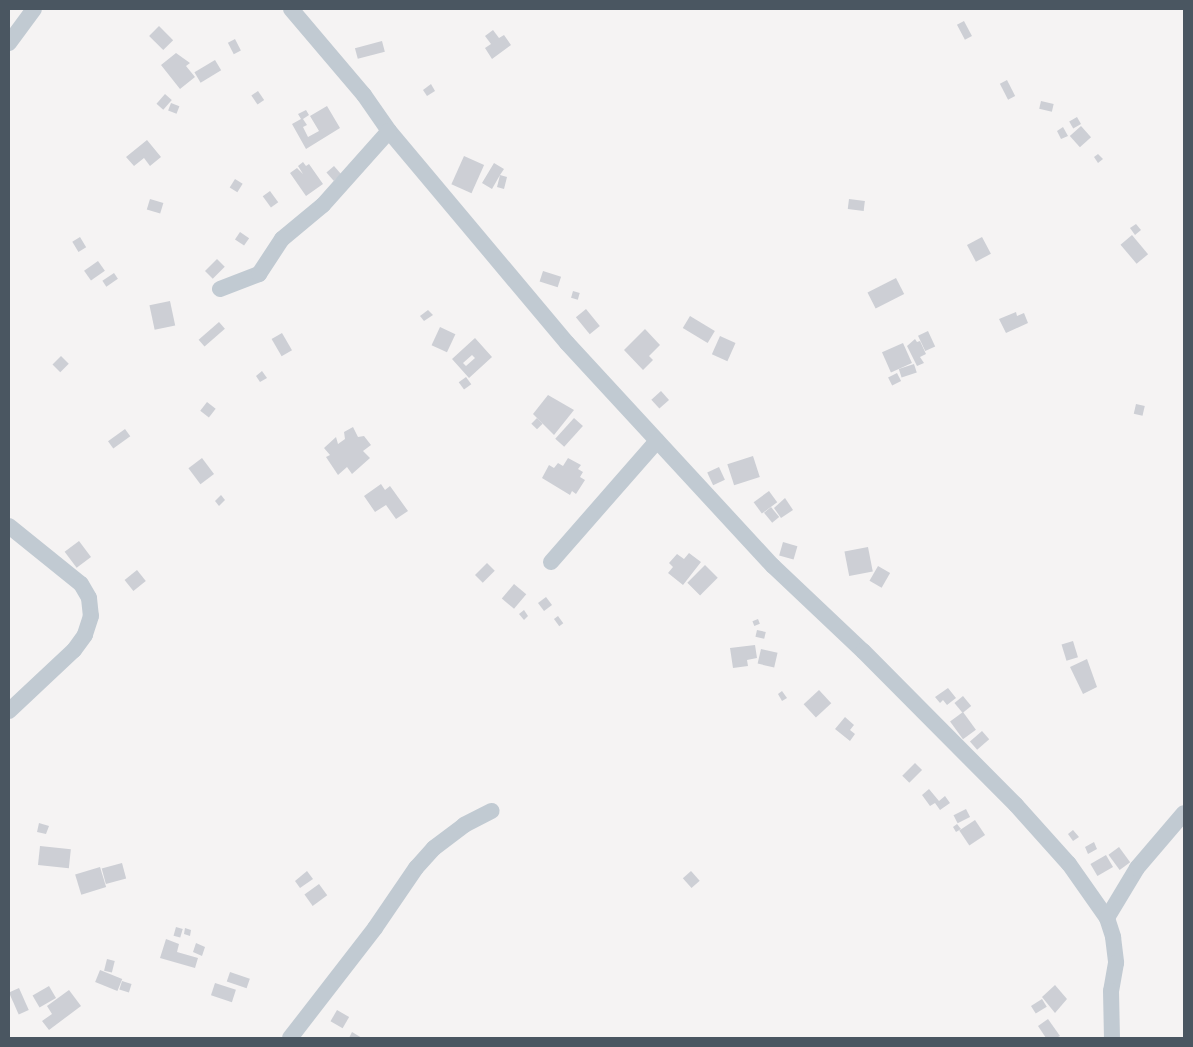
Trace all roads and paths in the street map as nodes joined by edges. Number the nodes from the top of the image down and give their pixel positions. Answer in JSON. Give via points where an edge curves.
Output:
{"nodes":[{"id":1,"x":34,"y":9,"type":"edge"},
{"id":2,"x":292,"y":9,"type":"edge"},
{"id":3,"x":9,"y":42,"type":"edge"},
{"id":4,"x":389,"y":132,"type":"junction"},
{"id":5,"x":220,"y":288,"type":"dead end"},
{"id":6,"x":658,"y":441,"type":"junction"},
{"id":7,"x":9,"y":526,"type":"edge"},
{"id":8,"x":551,"y":562,"type":"dead end"},
{"id":9,"x":9,"y":711,"type":"edge"},
{"id":10,"x":492,"y":810,"type":"dead end"},
{"id":11,"x":1184,"y":813,"type":"edge"},
{"id":12,"x":1108,"y":918,"type":"junction"},
{"id":13,"x":290,"y":1038,"type":"edge"},
{"id":14,"x":1112,"y":1038,"type":"edge"}],
"edges":[{"from":1,"to":3,"type":"street"},
{"from":2,"to":4,"type":"street","via":[[364,96]]},
{"from":4,"to":5,"type":"street","via":[[323,205],[282,239],[259,274]]},
{"from":4,"to":6,"type":"street","via":[[567,343]]},
{"from":6,"to":8,"type":"street"},
{"from":6,"to":12,"type":"street","via":[[812,606],[863,651],[1016,805],[1069,864]]},
{"from":7,"to":9,"type":"street","via":[[81,584],[89,598],[90,616],[85,635],[74,650]]},
{"from":10,"to":13,"type":"street","via":[[464,825],[434,848],[416,868],[375,928]]},
{"from":11,"to":12,"type":"street","via":[[1137,868],[1119,894]]},
{"from":12,"to":14,"type":"street","via":[[1116,963],[1111,992]]}]}
